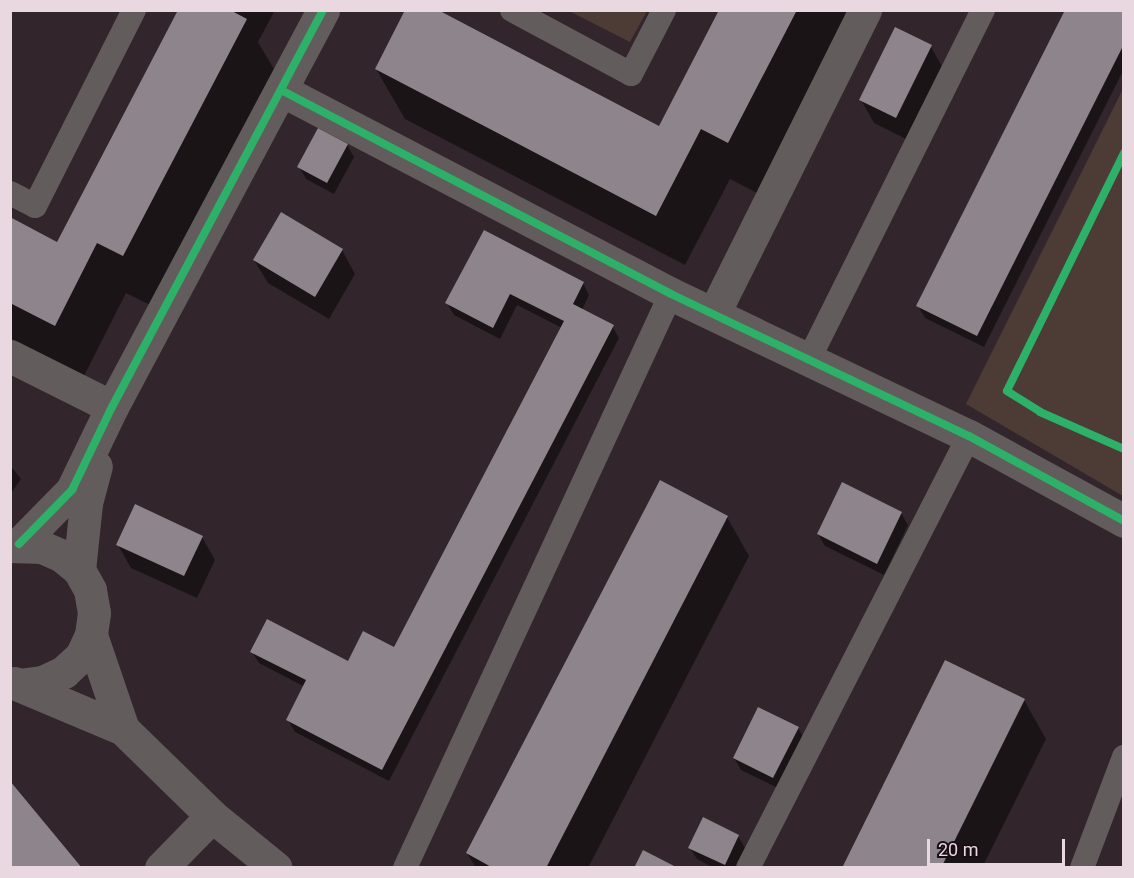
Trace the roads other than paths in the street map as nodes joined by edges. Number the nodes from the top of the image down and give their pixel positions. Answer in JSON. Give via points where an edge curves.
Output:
{"nodes":[{"id":1,"x":134,"y":10,"type":"edge"},
{"id":2,"x":323,"y":10,"type":"edge"},
{"id":3,"x":512,"y":10,"type":"edge"},
{"id":4,"x":664,"y":10,"type":"edge"},
{"id":5,"x":865,"y":10,"type":"edge"},
{"id":6,"x":983,"y":10,"type":"edge"},
{"id":7,"x":281,"y":90,"type":"junction"},
{"id":8,"x":10,"y":193,"type":"edge"},
{"id":9,"x":671,"y":294,"type":"junction"},
{"id":10,"x":714,"y":313,"type":"junction"},
{"id":11,"x":10,"y":356,"type":"edge"},
{"id":12,"x":808,"y":361,"type":"junction"},
{"id":13,"x":112,"y":407,"type":"junction"},
{"id":14,"x":969,"y":436,"type":"junction"},
{"id":15,"x":1124,"y":521,"type":"edge"},
{"id":16,"x":15,"y":545,"type":"edge"},
{"id":17,"x":79,"y":570,"type":"junction"},
{"id":18,"x":91,"y":635,"type":"junction"},
{"id":19,"x":15,"y":684,"type":"edge"},
{"id":20,"x":123,"y":729,"type":"junction"},
{"id":21,"x":1124,"y":757,"type":"edge"},
{"id":22,"x":213,"y":816,"type":"junction"},
{"id":23,"x":161,"y":867,"type":"edge"},
{"id":24,"x":276,"y":867,"type":"edge"},
{"id":25,"x":405,"y":867,"type":"edge"},
{"id":26,"x":748,"y":867,"type":"edge"},
{"id":27,"x":1082,"y":867,"type":"edge"}],
"edges":[{"from":1,"to":8,"type":"lane","via":[[35,206]]},
{"from":2,"to":7,"type":"street"},
{"from":3,"to":4,"type":"lane","via":[[631,74]]},
{"from":5,"to":10,"type":"street"},
{"from":6,"to":12,"type":"lane"},
{"from":7,"to":9,"type":"street"},
{"from":7,"to":13,"type":"street"},
{"from":9,"to":10,"type":"street"},
{"from":9,"to":25,"type":"lane"},
{"from":10,"to":12,"type":"street"},
{"from":11,"to":13,"type":"street"},
{"from":12,"to":14,"type":"street"},
{"from":13,"to":16,"type":"street","via":[[72,490]]},
{"from":13,"to":17,"type":"street","via":[[86,503]]},
{"from":14,"to":15,"type":"street"},
{"from":14,"to":26,"type":"lane"},
{"from":16,"to":17,"type":"street","via":[[42,547],[62,555]]},
{"from":17,"to":18,"type":"street","via":[[90,590],[94,613]]},
{"from":18,"to":19,"type":"street","via":[[81,656],[64,672],[43,682]]},
{"from":18,"to":20,"type":"street"},
{"from":19,"to":20,"type":"street"},
{"from":20,"to":22,"type":"street"},
{"from":21,"to":27,"type":"lane"},
{"from":22,"to":23,"type":"street"},
{"from":22,"to":24,"type":"street"}]}
